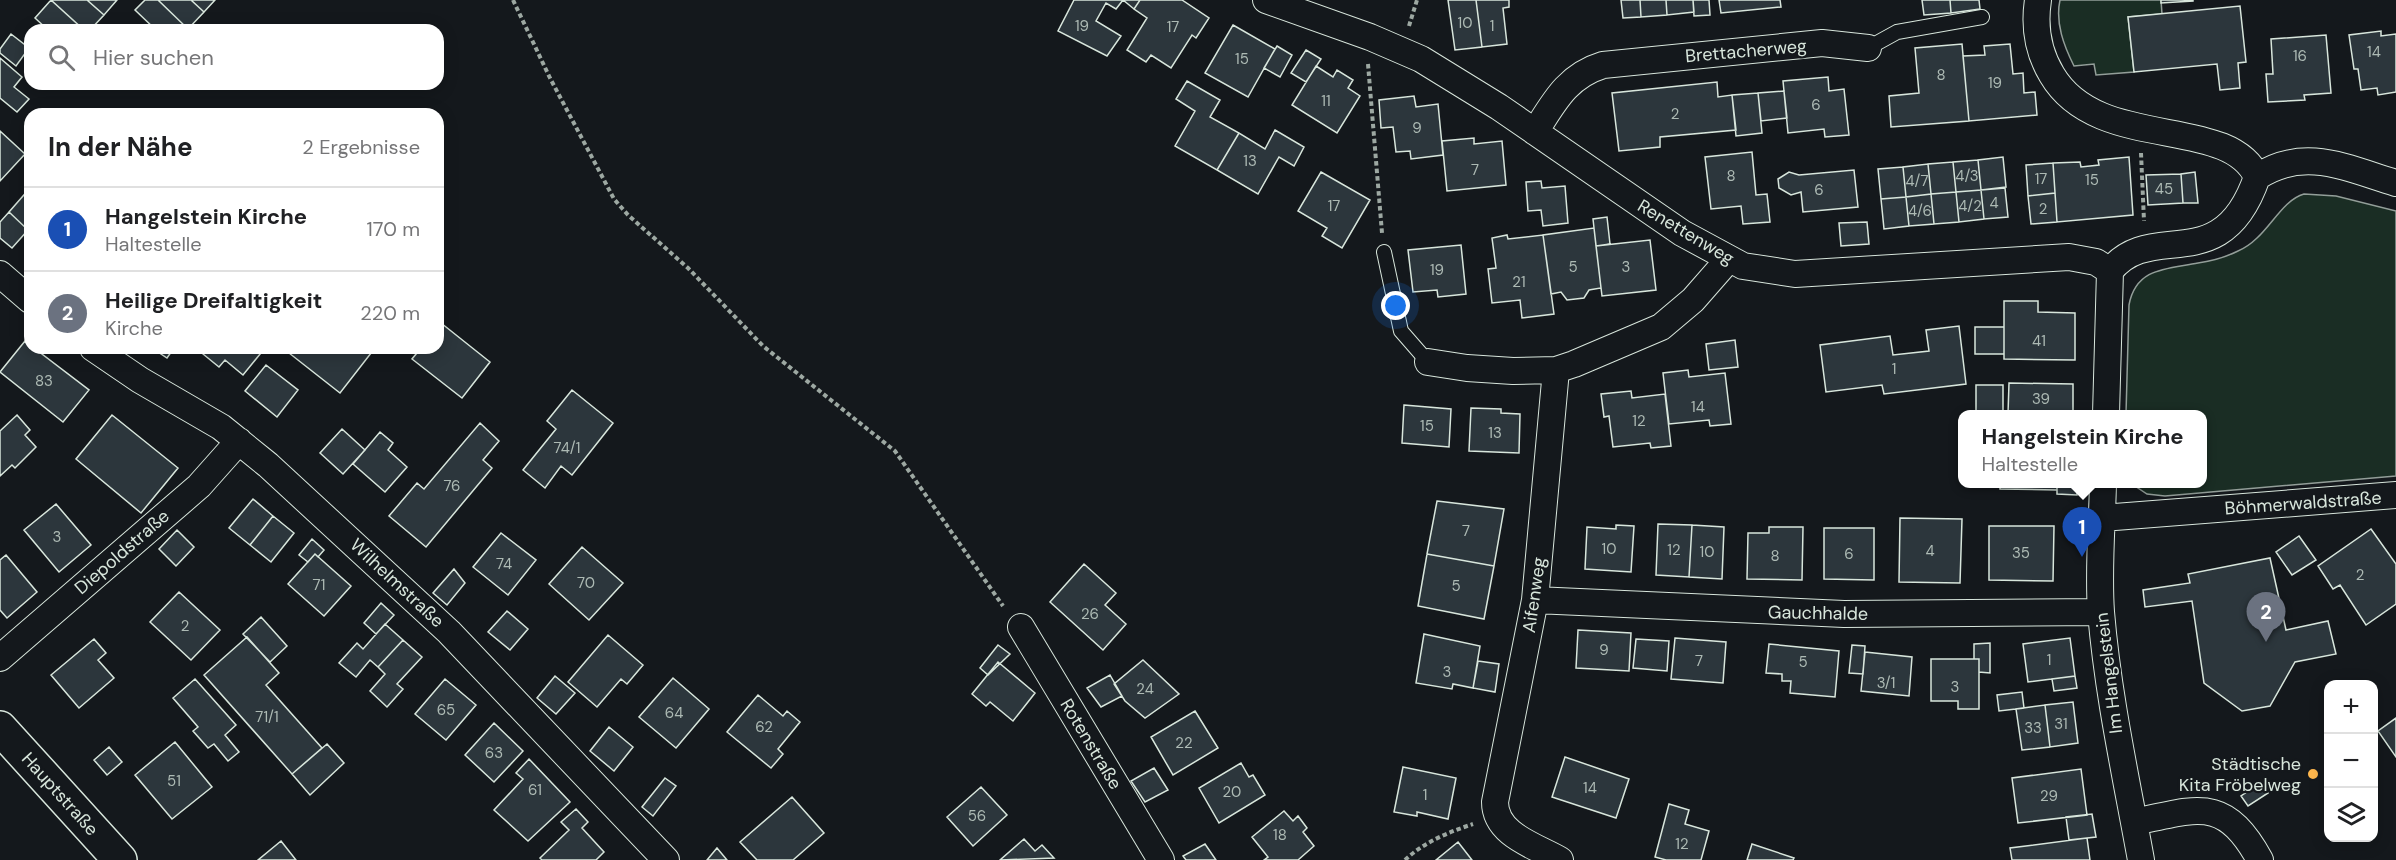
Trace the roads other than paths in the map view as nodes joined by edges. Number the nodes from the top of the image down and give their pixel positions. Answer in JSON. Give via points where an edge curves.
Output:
{"nodes":[{"id":1,"x":1266,"y":0,"type":"edge"},
{"id":2,"x":2038,"y":0,"type":"edge"},
{"id":3,"x":1982,"y":17,"type":"dead end"},
{"id":4,"x":1868,"y":48,"type":"joint"},
{"id":5,"x":1535,"y":132,"type":"junction"},
{"id":6,"x":2257,"y":177,"type":"junction"},
{"id":7,"x":2396,"y":183,"type":"edge"},
{"id":8,"x":1384,"y":252,"type":"road end"},
{"id":9,"x":1728,"y":260,"type":"junction"},
{"id":10,"x":2110,"y":271,"type":"junction"},
{"id":11,"x":0,"y":274,"type":"edge"},
{"id":12,"x":24,"y":295,"type":"edge"},
{"id":13,"x":102,"y":354,"type":"edge"},
{"id":14,"x":1428,"y":362,"type":"joint"},
{"id":15,"x":1557,"y":370,"type":"junction"},
{"id":16,"x":2106,"y":410,"type":"edge"},
{"id":17,"x":239,"y":441,"type":"junction"},
{"id":18,"x":2103,"y":488,"type":"edge"},
{"id":19,"x":2396,"y":495,"type":"edge"},
{"id":20,"x":2102,"y":518,"type":"junction"},
{"id":21,"x":1535,"y":600,"type":"junction"},
{"id":22,"x":2102,"y":612,"type":"junction"},
{"id":23,"x":1022,"y":627,"type":"road end"},
{"id":24,"x":0,"y":658,"type":"edge"},
{"id":25,"x":0,"y":728,"type":"edge"},
{"id":26,"x":2134,"y":822,"type":"junction"},
{"id":27,"x":120,"y":860,"type":"edge"},
{"id":28,"x":666,"y":860,"type":"edge"},
{"id":29,"x":1161,"y":860,"type":"edge"},
{"id":30,"x":1560,"y":860,"type":"edge"},
{"id":31,"x":2141,"y":860,"type":"edge"},
{"id":32,"x":2260,"y":860,"type":"edge"}],
"edges":[{"from":1,"to":5,"type":"street","name":"Renettenweg","via":[[1421,59]]},
{"from":2,"to":6,"type":"street","via":[[2038,42],[2054,79],[2074,101],[2138,129],[2228,148],[2244,158]]},
{"from":3,"to":4,"type":"lane","name":"Brettacherweg","via":[[1897,32]]},
{"from":4,"to":5,"type":"street","name":"Brettacherweg","via":[[1822,43],[1603,65],[1566,85]]},
{"from":5,"to":9,"type":"street","name":"Renettenweg"},
{"from":6,"to":7,"type":"street","via":[[2279,164],[2308,160]]},
{"from":6,"to":10,"type":"street","via":[[2237,216],[2215,236],[2127,255]]},
{"from":8,"to":14,"type":"lane","via":[[1401,331]]},
{"from":9,"to":10,"type":"street","name":"Renettenweg","via":[[1761,271],[1795,274],[2069,257],[2096,262]]},
{"from":9,"to":15,"type":"street","via":[[1693,300],[1661,327]]},
{"from":10,"to":16,"type":"street"},
{"from":11,"to":12,"type":"street"},
{"from":13,"to":17,"type":"street","name":"Wilhelmstraße"},
{"from":14,"to":15,"type":"street","via":[[1480,369]]},
{"from":15,"to":21,"type":"street","name":"Aifenweg"},
{"from":17,"to":24,"type":"street","name":"Diepoldstraße","via":[[199,486]]},
{"from":17,"to":28,"type":"street","name":"Wilhelmstraße","via":[[449,632]]},
{"from":18,"to":20,"type":"street","name":"Im Hangelstein"},
{"from":19,"to":20,"type":"street","name":"Böhmerwaldstraße"},
{"from":20,"to":22,"type":"street","name":"Im Hangelstein"},
{"from":21,"to":22,"type":"street","name":"Gauchhalde","via":[[1844,614]]},
{"from":21,"to":30,"type":"street","name":"Aifenweg","via":[[1495,802],[1497,818],[1510,832]]},
{"from":22,"to":26,"type":"street","name":"Im Hangelstein","via":[[2113,714]]},
{"from":23,"to":29,"type":"street","name":"Rotenstraße"},
{"from":25,"to":27,"type":"main road","name":"Hauptstraße"},
{"from":26,"to":31,"type":"street","name":"Im Hangelstein"},
{"from":26,"to":32,"type":"street","via":[[2198,810],[2213,811],[2239,828]]}]}
